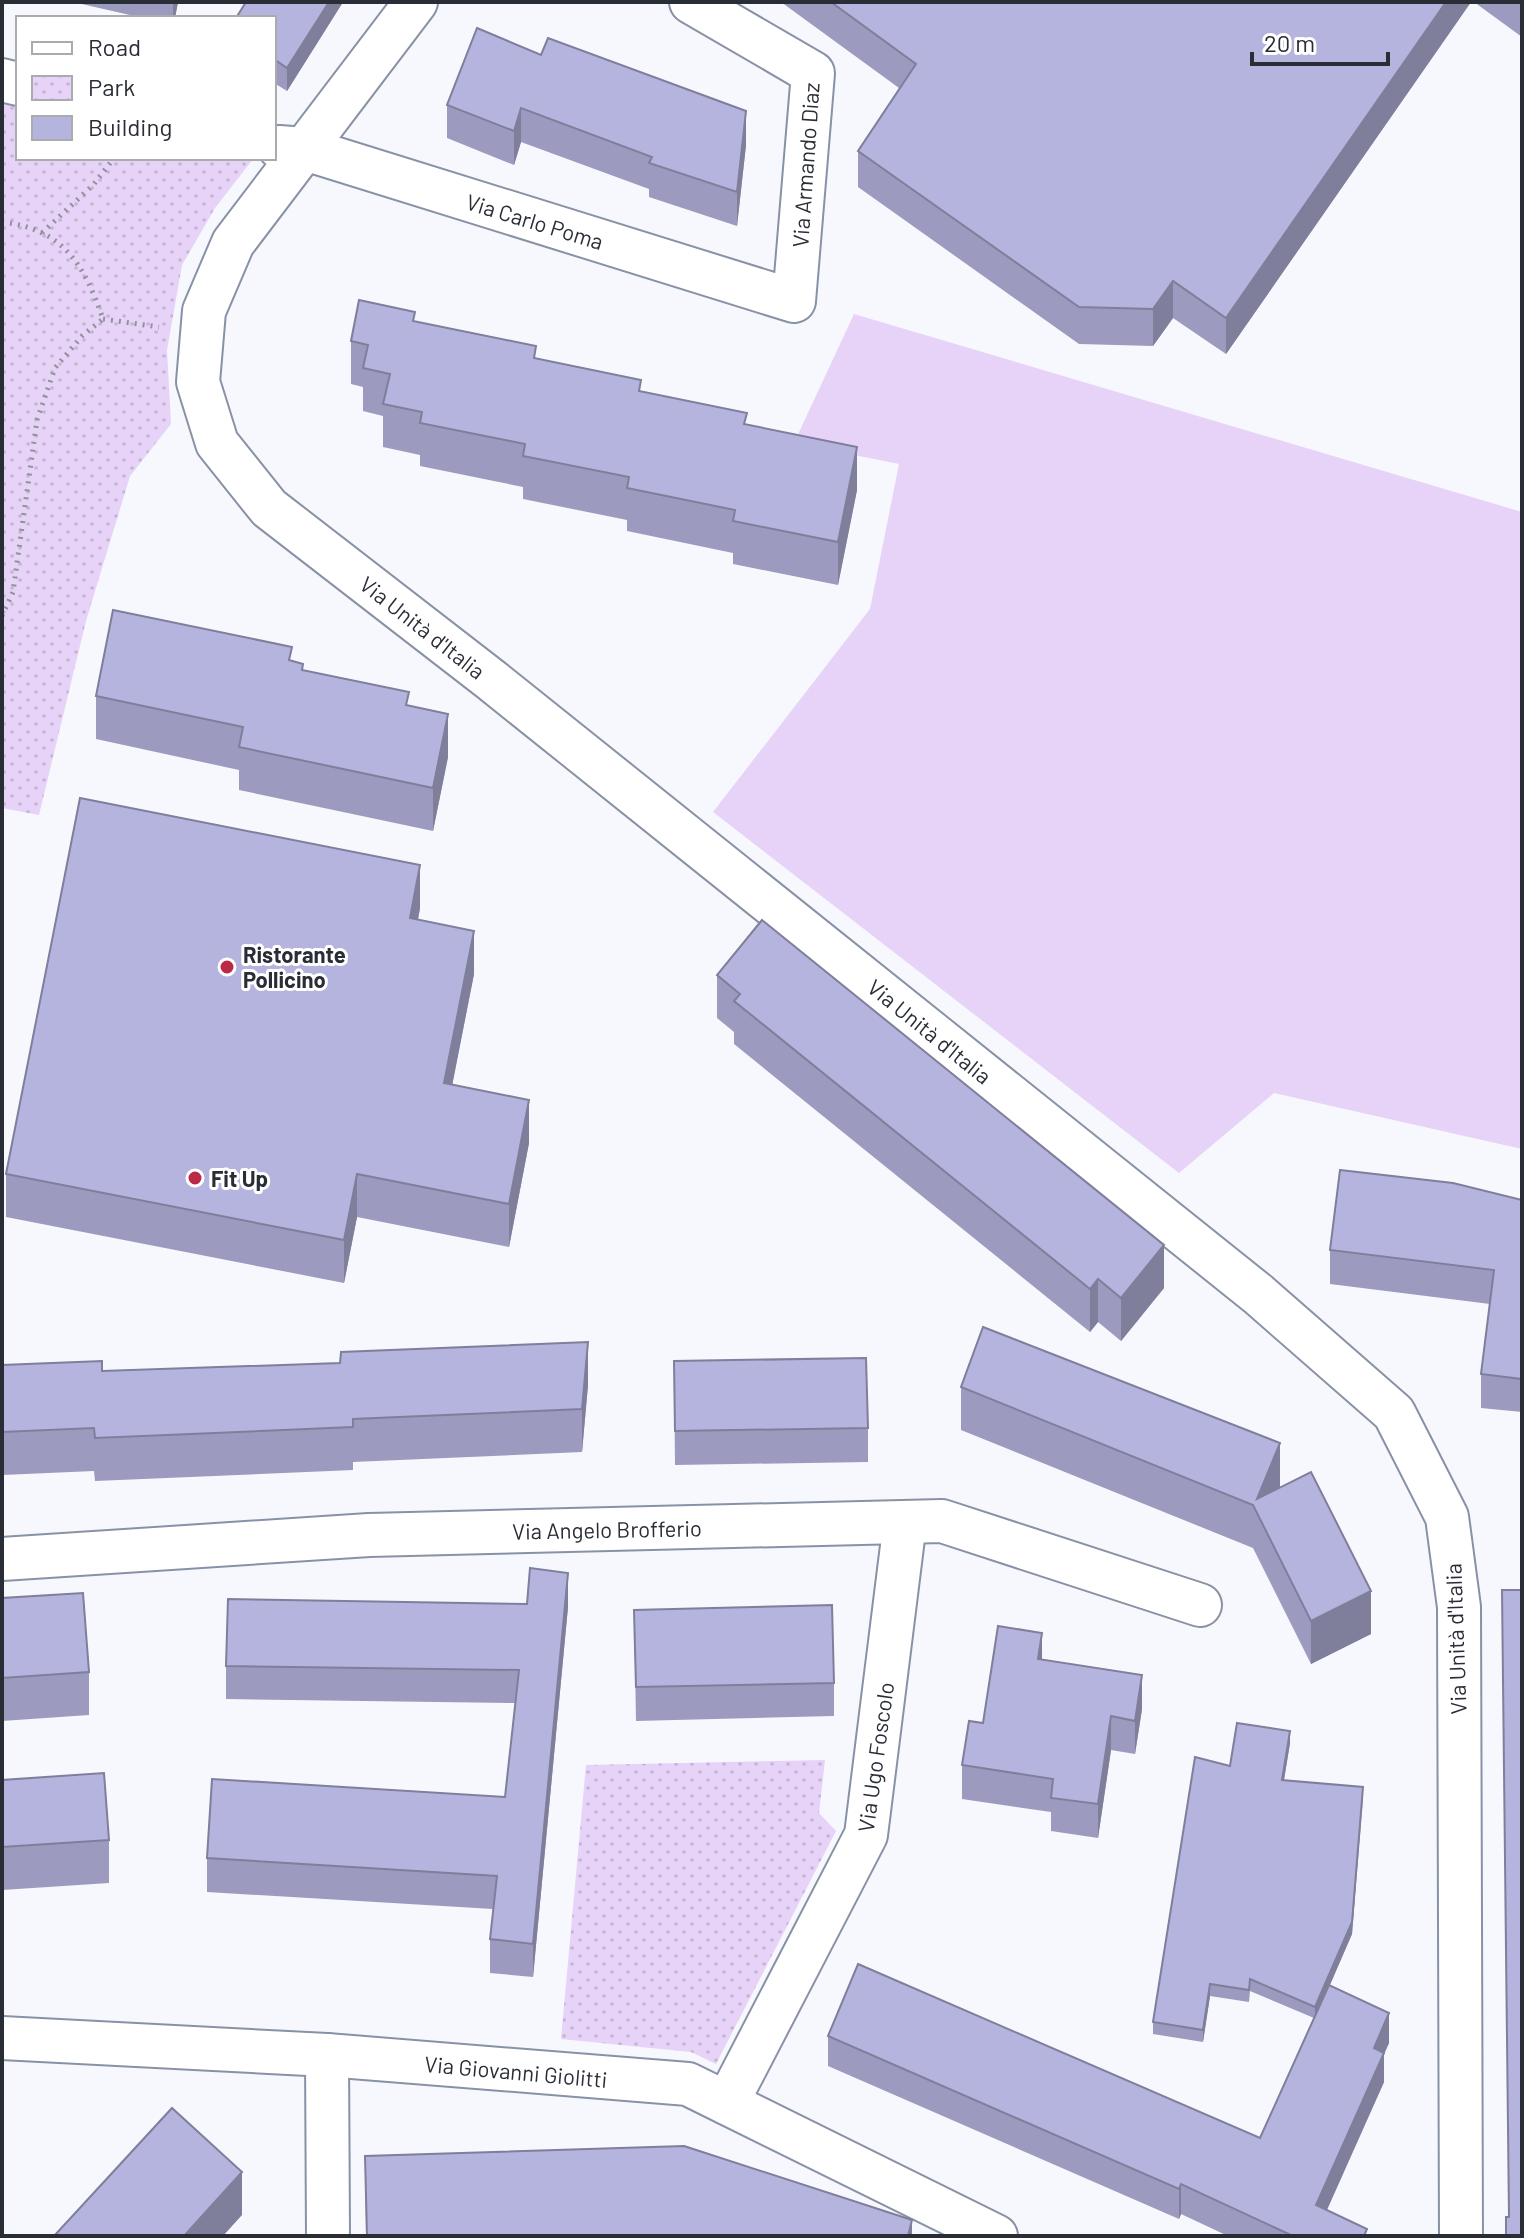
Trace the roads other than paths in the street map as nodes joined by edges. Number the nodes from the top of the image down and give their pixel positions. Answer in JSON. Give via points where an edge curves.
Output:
{"nodes":[{"id":1,"x":416,"y":2,"type":"edge"},
{"id":2,"x":691,"y":2,"type":"edge"},
{"id":3,"x":290,"y":148,"type":"edge"},
{"id":4,"x":794,"y":301,"type":"joint"},
{"id":5,"x":905,"y":1522,"type":"junction"},
{"id":6,"x":2,"y":1559,"type":"edge"},
{"id":7,"x":1200,"y":1605,"type":"dead end"},
{"id":8,"x":2,"y":2038,"type":"edge"},
{"id":9,"x":327,"y":2055,"type":"junction"},
{"id":10,"x":727,"y":2103,"type":"junction"},
{"id":11,"x":328,"y":2236,"type":"edge"},
{"id":12,"x":996,"y":2236,"type":"edge"},
{"id":13,"x":1461,"y":2236,"type":"edge"}],
"edges":[{"from":1,"to":3,"type":"street","name":"Via Unità d'Italia"},
{"from":2,"to":4,"type":"street","name":"Via Armando Diaz","via":[[813,73]]},
{"from":3,"to":4,"type":"street","name":"Via Carlo Poma"},
{"from":3,"to":13,"type":"street","name":"Via Unità d'Italia","via":[[233,243],[204,311],[198,382],[217,443],[269,508],[1258,1294],[1394,1413],[1447,1517],[1459,1607]]},
{"from":5,"to":6,"type":"street","name":"Via Angelo Brofferio","via":[[369,1535]]},
{"from":5,"to":7,"type":"street","name":"Via Angelo Brofferio","via":[[942,1521]]},
{"from":5,"to":10,"type":"street","name":"Via Ugo Foscolo","via":[[866,1835]]},
{"from":8,"to":9,"type":"street","name":"Via Giovanni Giolitti"},
{"from":9,"to":10,"type":"street","name":"Via Giovanni Giolitti","via":[[688,2084]]},
{"from":9,"to":11,"type":"street"},
{"from":10,"to":12,"type":"street","name":"Via Giovanni Giolitti"}]}
